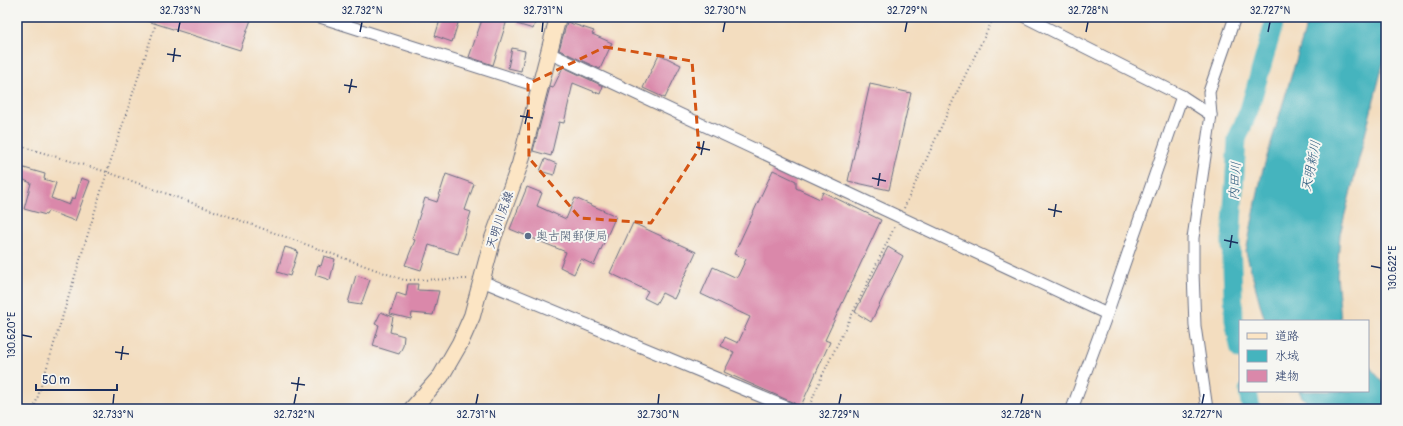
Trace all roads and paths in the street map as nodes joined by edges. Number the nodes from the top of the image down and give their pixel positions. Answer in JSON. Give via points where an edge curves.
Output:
{"nodes":[{"id":1,"x":158,"y":17,"type":"edge"},
{"id":2,"x":320,"y":17,"type":"edge"},
{"id":3,"x":558,"y":17,"type":"edge"},
{"id":4,"x":994,"y":17,"type":"edge"},
{"id":5,"x":1025,"y":17,"type":"edge"},
{"id":6,"x":1235,"y":17,"type":"edge"},
{"id":7,"x":549,"y":53,"type":"junction"},
{"id":8,"x":540,"y":87,"type":"junction"},
{"id":9,"x":1182,"y":96,"type":"junction"},
{"id":10,"x":1211,"y":115,"type":"junction"},
{"id":11,"x":17,"y":145,"type":"edge"},
{"id":12,"x":107,"y":172,"type":"junction"},
{"id":13,"x":899,"y":218,"type":"junction"},
{"id":14,"x":482,"y":281,"type":"junction"},
{"id":15,"x":1107,"y":314,"type":"junction"},
{"id":16,"x":34,"y":409,"type":"edge"},
{"id":17,"x":412,"y":409,"type":"edge"},
{"id":18,"x":791,"y":409,"type":"edge"},
{"id":19,"x":808,"y":409,"type":"edge"},
{"id":20,"x":1072,"y":409,"type":"edge"},
{"id":21,"x":1207,"y":409,"type":"edge"}],
"edges":[{"from":1,"to":12,"type":"path"},
{"from":2,"to":8,"type":"street"},
{"from":3,"to":7,"type":"main road","name":"天明川尻線"},
{"from":4,"to":13,"type":"path"},
{"from":5,"to":9,"type":"street"},
{"from":6,"to":10,"type":"street","via":[[1209,92]]},
{"from":7,"to":8,"type":"main road","name":"天明川尻線"},
{"from":7,"to":13,"type":"street"},
{"from":8,"to":14,"type":"main road","name":"天明川尻線","via":[[520,164],[493,238]]},
{"from":9,"to":10,"type":"street"},
{"from":9,"to":15,"type":"street"},
{"from":10,"to":21,"type":"street","via":[[1193,238],[1195,326]]},
{"from":11,"to":12,"type":"path"},
{"from":12,"to":14,"type":"path","via":[[404,280],[464,278]]},
{"from":12,"to":16,"type":"path"},
{"from":13,"to":15,"type":"street"},
{"from":13,"to":19,"type":"path"},
{"from":14,"to":17,"type":"main road","name":"天明川尻線","via":[[472,316],[460,344],[441,376]]},
{"from":14,"to":18,"type":"street"},
{"from":15,"to":20,"type":"street"}]}
